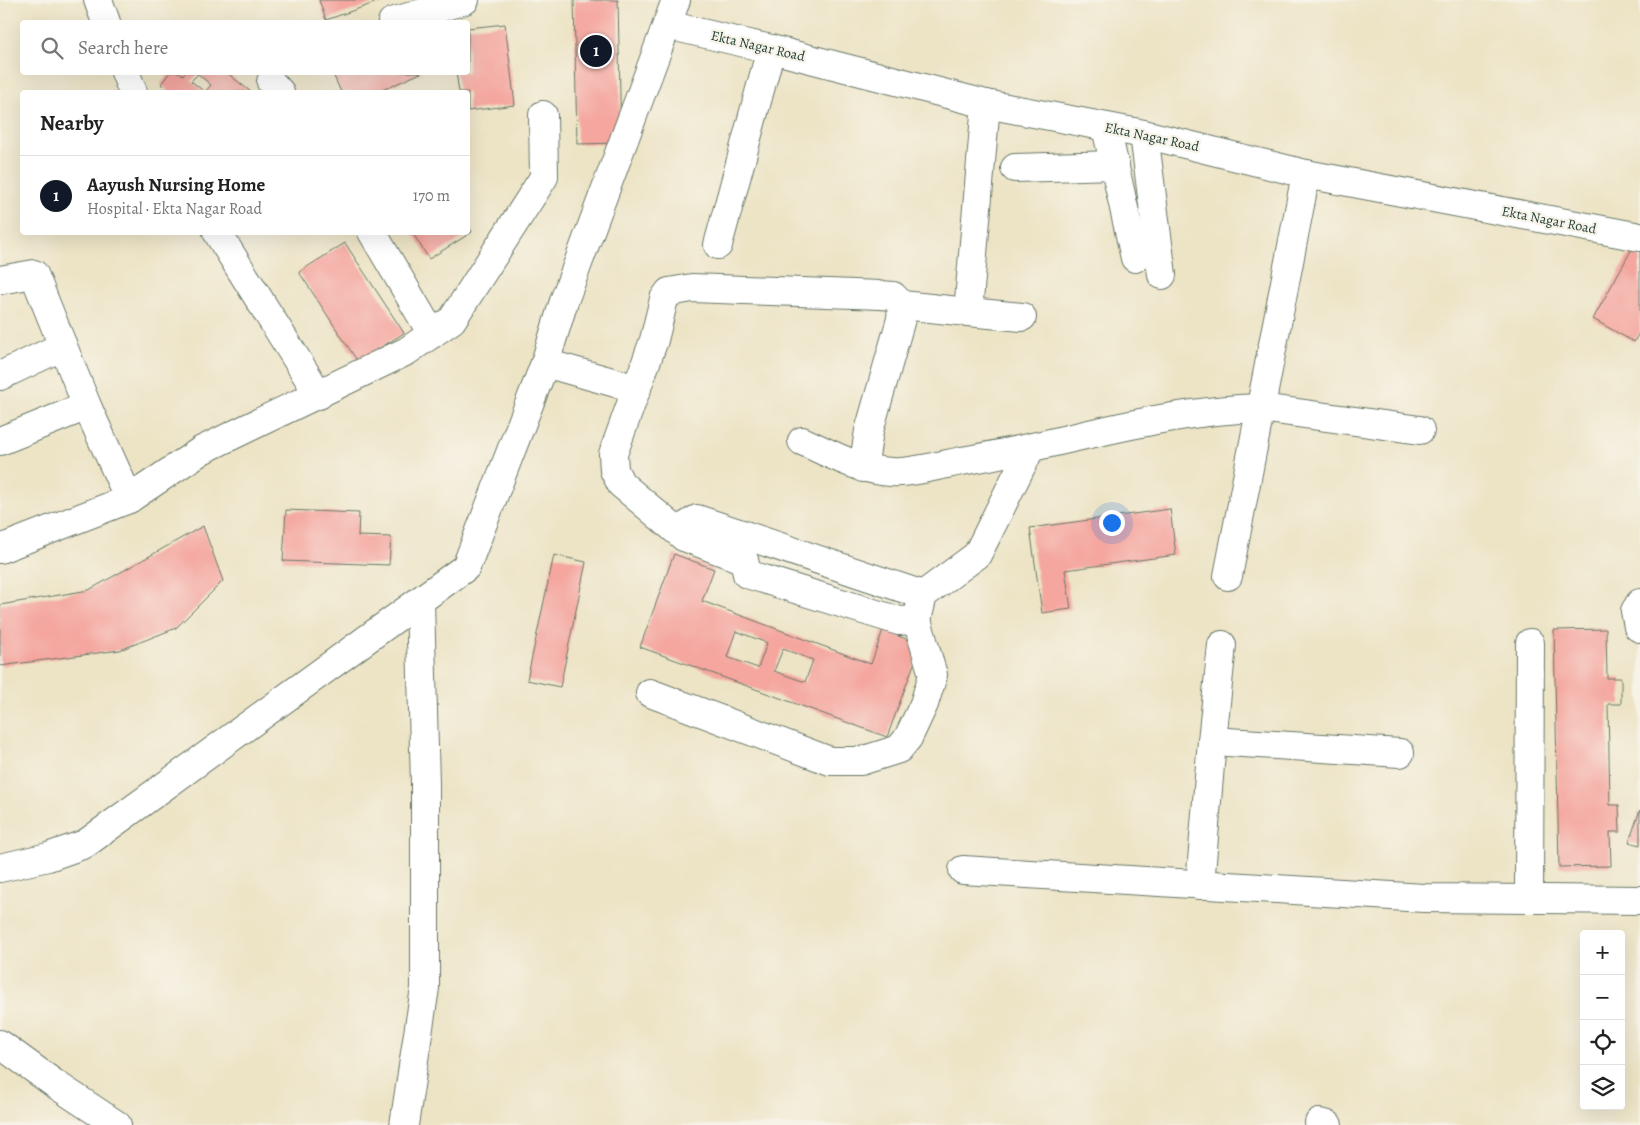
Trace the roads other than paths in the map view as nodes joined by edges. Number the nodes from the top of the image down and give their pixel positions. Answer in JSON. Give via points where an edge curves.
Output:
{"nodes":[{"id":1,"x":98,"y":0,"type":"edge"},
{"id":2,"x":464,"y":0,"type":"edge"},
{"id":3,"x":676,"y":0,"type":"edge"},
{"id":4,"x":105,"y":20,"type":"edge"},
{"id":5,"x":399,"y":20,"type":"edge"},
{"id":6,"x":667,"y":25,"type":"junction"},
{"id":7,"x":770,"y":49,"type":"junction"},
{"id":8,"x":126,"y":75,"type":"edge"},
{"id":9,"x":132,"y":90,"type":"edge"},
{"id":10,"x":986,"y":104,"type":"junction"},
{"id":11,"x":543,"y":114,"type":"dead end"},
{"id":12,"x":1106,"y":127,"type":"junction"},
{"id":13,"x":1144,"y":134,"type":"junction"},
{"id":14,"x":1114,"y":165,"type":"junction"},
{"id":15,"x":1014,"y":168,"type":"dead end"},
{"id":16,"x":1306,"y":174,"type":"junction"},
{"id":17,"x":219,"y":235,"type":"edge"},
{"id":18,"x":374,"y":235,"type":"edge"},
{"id":19,"x":1640,"y":237,"type":"edge"},
{"id":20,"x":718,"y":245,"type":"dead end"},
{"id":21,"x":1135,"y":258,"type":"dead end"},
{"id":22,"x":1162,"y":275,"type":"dead end"},
{"id":23,"x":0,"y":280,"type":"edge"},
{"id":24,"x":902,"y":305,"type":"junction"},
{"id":25,"x":968,"y":312,"type":"junction"},
{"id":26,"x":1022,"y":317,"type":"dead end"},
{"id":27,"x":432,"y":334,"type":"junction"},
{"id":28,"x":64,"y":346,"type":"junction"},
{"id":29,"x":545,"y":363,"type":"junction"},
{"id":30,"x":0,"y":376,"type":"edge"},
{"id":31,"x":637,"y":389,"type":"junction"},
{"id":32,"x":319,"y":395,"type":"junction"},
{"id":33,"x":87,"y":406,"type":"junction"},
{"id":34,"x":1262,"y":408,"type":"junction"},
{"id":35,"x":1420,"y":430,"type":"dead end"},
{"id":36,"x":0,"y":441,"type":"edge"},
{"id":37,"x":802,"y":441,"type":"dead end"},
{"id":38,"x":1030,"y":448,"type":"junction"},
{"id":39,"x":863,"y":468,"type":"junction"},
{"id":40,"x":129,"y":499,"type":"junction"},
{"id":41,"x":684,"y":538,"type":"junction"},
{"id":42,"x":0,"y":550,"type":"edge"},
{"id":43,"x":1228,"y":576,"type":"dead end"},
{"id":44,"x":420,"y":602,"type":"junction"},
{"id":45,"x":1640,"y":602,"type":"edge"},
{"id":46,"x":920,"y":607,"type":"junction"},
{"id":47,"x":1640,"y":628,"type":"edge"},
{"id":48,"x":1530,"y":643,"type":"dead end"},
{"id":49,"x":1222,"y":646,"type":"dead end"},
{"id":50,"x":650,"y":693,"type":"dead end"},
{"id":51,"x":1212,"y":741,"type":"junction"},
{"id":52,"x":1400,"y":753,"type":"dead end"},
{"id":53,"x":0,"y":868,"type":"edge"},
{"id":54,"x":963,"y":870,"type":"dead end"},
{"id":55,"x":1200,"y":885,"type":"junction"},
{"id":56,"x":1529,"y":899,"type":"junction"},
{"id":57,"x":1640,"y":900,"type":"edge"},
{"id":58,"x":0,"y":1044,"type":"edge"},
{"id":59,"x":118,"y":1125,"type":"edge"},
{"id":60,"x":404,"y":1125,"type":"edge"}],
"edges":[{"from":1,"to":4,"type":"street"},
{"from":2,"to":5,"type":"street"},
{"from":3,"to":6,"type":"street"},
{"from":6,"to":7,"type":"street","name":"Ekta Nagar Road"},
{"from":6,"to":29,"type":"street","via":[[564,302]]},
{"from":7,"to":10,"type":"street","name":"Ekta Nagar Road"},
{"from":7,"to":20,"type":"street"},
{"from":8,"to":9,"type":"street"},
{"from":10,"to":12,"type":"street","name":"Ekta Nagar Road"},
{"from":10,"to":25,"type":"street"},
{"from":11,"to":27,"type":"street","via":[[544,177],[452,320]]},
{"from":12,"to":13,"type":"street","name":"Ekta Nagar Road"},
{"from":12,"to":14,"type":"street"},
{"from":13,"to":16,"type":"street","name":"Ekta Nagar Road"},
{"from":13,"to":22,"type":"street"},
{"from":14,"to":15,"type":"street"},
{"from":14,"to":21,"type":"street"},
{"from":16,"to":19,"type":"street","name":"Ekta Nagar Road"},
{"from":16,"to":34,"type":"street"},
{"from":17,"to":32,"type":"street"},
{"from":18,"to":27,"type":"street"},
{"from":23,"to":28,"type":"street","via":[[34,274]]},
{"from":24,"to":25,"type":"street"},
{"from":24,"to":31,"type":"street","via":[[893,296],[881,295],[679,289],[669,292],[664,299]]},
{"from":24,"to":39,"type":"street","via":[[901,319],[869,431]]},
{"from":25,"to":26,"type":"street"},
{"from":27,"to":32,"type":"street","via":[[407,351],[363,370]]},
{"from":28,"to":30,"type":"street"},
{"from":28,"to":33,"type":"street"},
{"from":29,"to":31,"type":"street"},
{"from":29,"to":44,"type":"street","via":[[466,567]]},
{"from":31,"to":41,"type":"street","via":[[613,454],[614,470],[621,484]]},
{"from":32,"to":40,"type":"street","via":[[202,450]]},
{"from":33,"to":36,"type":"street"},
{"from":33,"to":40,"type":"street"},
{"from":34,"to":35,"type":"street"},
{"from":34,"to":38,"type":"street","via":[[1154,421]]},
{"from":34,"to":43,"type":"street"},
{"from":37,"to":39,"type":"street"},
{"from":38,"to":39,"type":"street","via":[[893,473]]},
{"from":38,"to":46,"type":"street","via":[[977,555]]},
{"from":40,"to":42,"type":"street"},
{"from":41,"to":46,"type":"street","via":[[744,560],[747,574],[754,577],[898,621]]},
{"from":41,"to":46,"type":"street","via":[[686,526],[697,519]]},
{"from":44,"to":53,"type":"street","via":[[85,844]]},
{"from":44,"to":60,"type":"street","via":[[425,784],[425,988]]},
{"from":45,"to":47,"type":"street","via":[[1635,611]]},
{"from":46,"to":50,"type":"street","via":[[933,675],[924,704],[908,738],[899,749],[862,761],[830,761]]},
{"from":48,"to":56,"type":"street"},
{"from":49,"to":51,"type":"street"},
{"from":51,"to":52,"type":"street"},
{"from":51,"to":55,"type":"street"},
{"from":54,"to":55,"type":"street"},
{"from":55,"to":56,"type":"street","via":[[1424,898]]},
{"from":56,"to":57,"type":"street"},
{"from":58,"to":59,"type":"street"}]}
